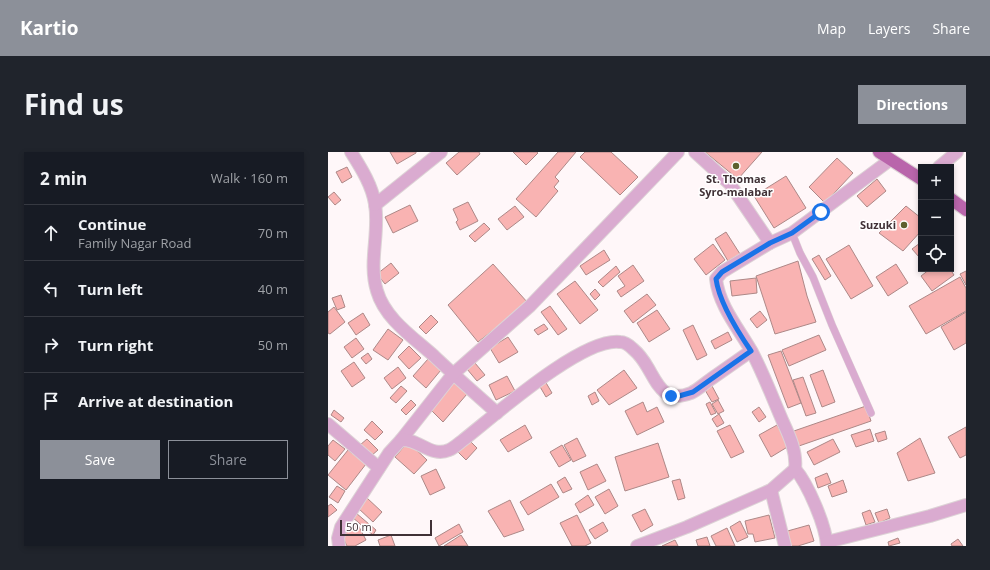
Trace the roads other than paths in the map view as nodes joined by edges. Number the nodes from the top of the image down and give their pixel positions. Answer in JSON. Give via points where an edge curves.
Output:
{"nodes":[{"id":1,"x":351,"y":152,"type":"edge"},
{"id":2,"x":441,"y":152,"type":"edge"},
{"id":3,"x":678,"y":152,"type":"edge"},
{"id":4,"x":695,"y":152,"type":"edge"},
{"id":5,"x":880,"y":152,"type":"edge"},
{"id":6,"x":957,"y":152,"type":"edge"},
{"id":7,"x":890,"y":160,"type":"junction"},
{"id":8,"x":943,"y":164,"type":"edge"},
{"id":9,"x":918,"y":177,"type":"edge"},
{"id":10,"x":952,"y":200,"type":"edge"},
{"id":11,"x":375,"y":205,"type":"junction"},
{"id":12,"x":966,"y":210,"type":"edge"},
{"id":13,"x":792,"y":233,"type":"junction"},
{"id":14,"x":770,"y":243,"type":"junction"},
{"id":15,"x":751,"y":351,"type":"junction"},
{"id":16,"x":453,"y":374,"type":"junction"},
{"id":17,"x":497,"y":413,"type":"junction"},
{"id":18,"x":871,"y":413,"type":"dead end"},
{"id":19,"x":328,"y":424,"type":"edge"},
{"id":20,"x":401,"y":440,"type":"junction"},
{"id":21,"x":379,"y":468,"type":"junction"},
{"id":22,"x":795,"y":469,"type":"junction"},
{"id":23,"x":771,"y":490,"type":"junction"},
{"id":24,"x":966,"y":505,"type":"edge"},
{"id":25,"x":827,"y":544,"type":"edge"},
{"id":26,"x":338,"y":546,"type":"edge"},
{"id":27,"x":637,"y":546,"type":"edge"},
{"id":28,"x":785,"y":546,"type":"edge"}],
"edges":[{"from":1,"to":11,"type":"street","via":[[370,185]]},
{"from":2,"to":11,"type":"street"},
{"from":3,"to":16,"type":"street","via":[[530,306]]},
{"from":4,"to":14,"type":"street","via":[[730,184]]},
{"from":5,"to":7,"type":"main road"},
{"from":6,"to":8,"type":"street"},
{"from":7,"to":9,"type":"main road"},
{"from":7,"to":13,"type":"street"},
{"from":10,"to":12,"type":"main road"},
{"from":11,"to":16,"type":"street","via":[[373,274],[377,292],[386,309],[398,322]]},
{"from":13,"to":14,"type":"street"},
{"from":13,"to":18,"type":"lane"},
{"from":14,"to":15,"type":"street","via":[[722,272],[716,279],[721,298]]},
{"from":15,"to":17,"type":"street","via":[[693,392],[671,396],[660,388],[641,358],[628,344],[620,342],[600,345],[571,359],[542,378]]},
{"from":15,"to":22,"type":"street","via":[[789,436],[796,456]]},
{"from":16,"to":17,"type":"street"},
{"from":16,"to":20,"type":"street"},
{"from":17,"to":20,"type":"street","via":[[448,450],[438,452],[407,439]]},
{"from":19,"to":21,"type":"street"},
{"from":20,"to":21,"type":"street","via":[[389,452]]},
{"from":21,"to":26,"type":"street","via":[[341,527]]},
{"from":22,"to":23,"type":"street"},
{"from":22,"to":25,"type":"street","via":[[803,478],[818,513]]},
{"from":23,"to":27,"type":"street"},
{"from":23,"to":28,"type":"street"},
{"from":24,"to":25,"type":"street"}]}
